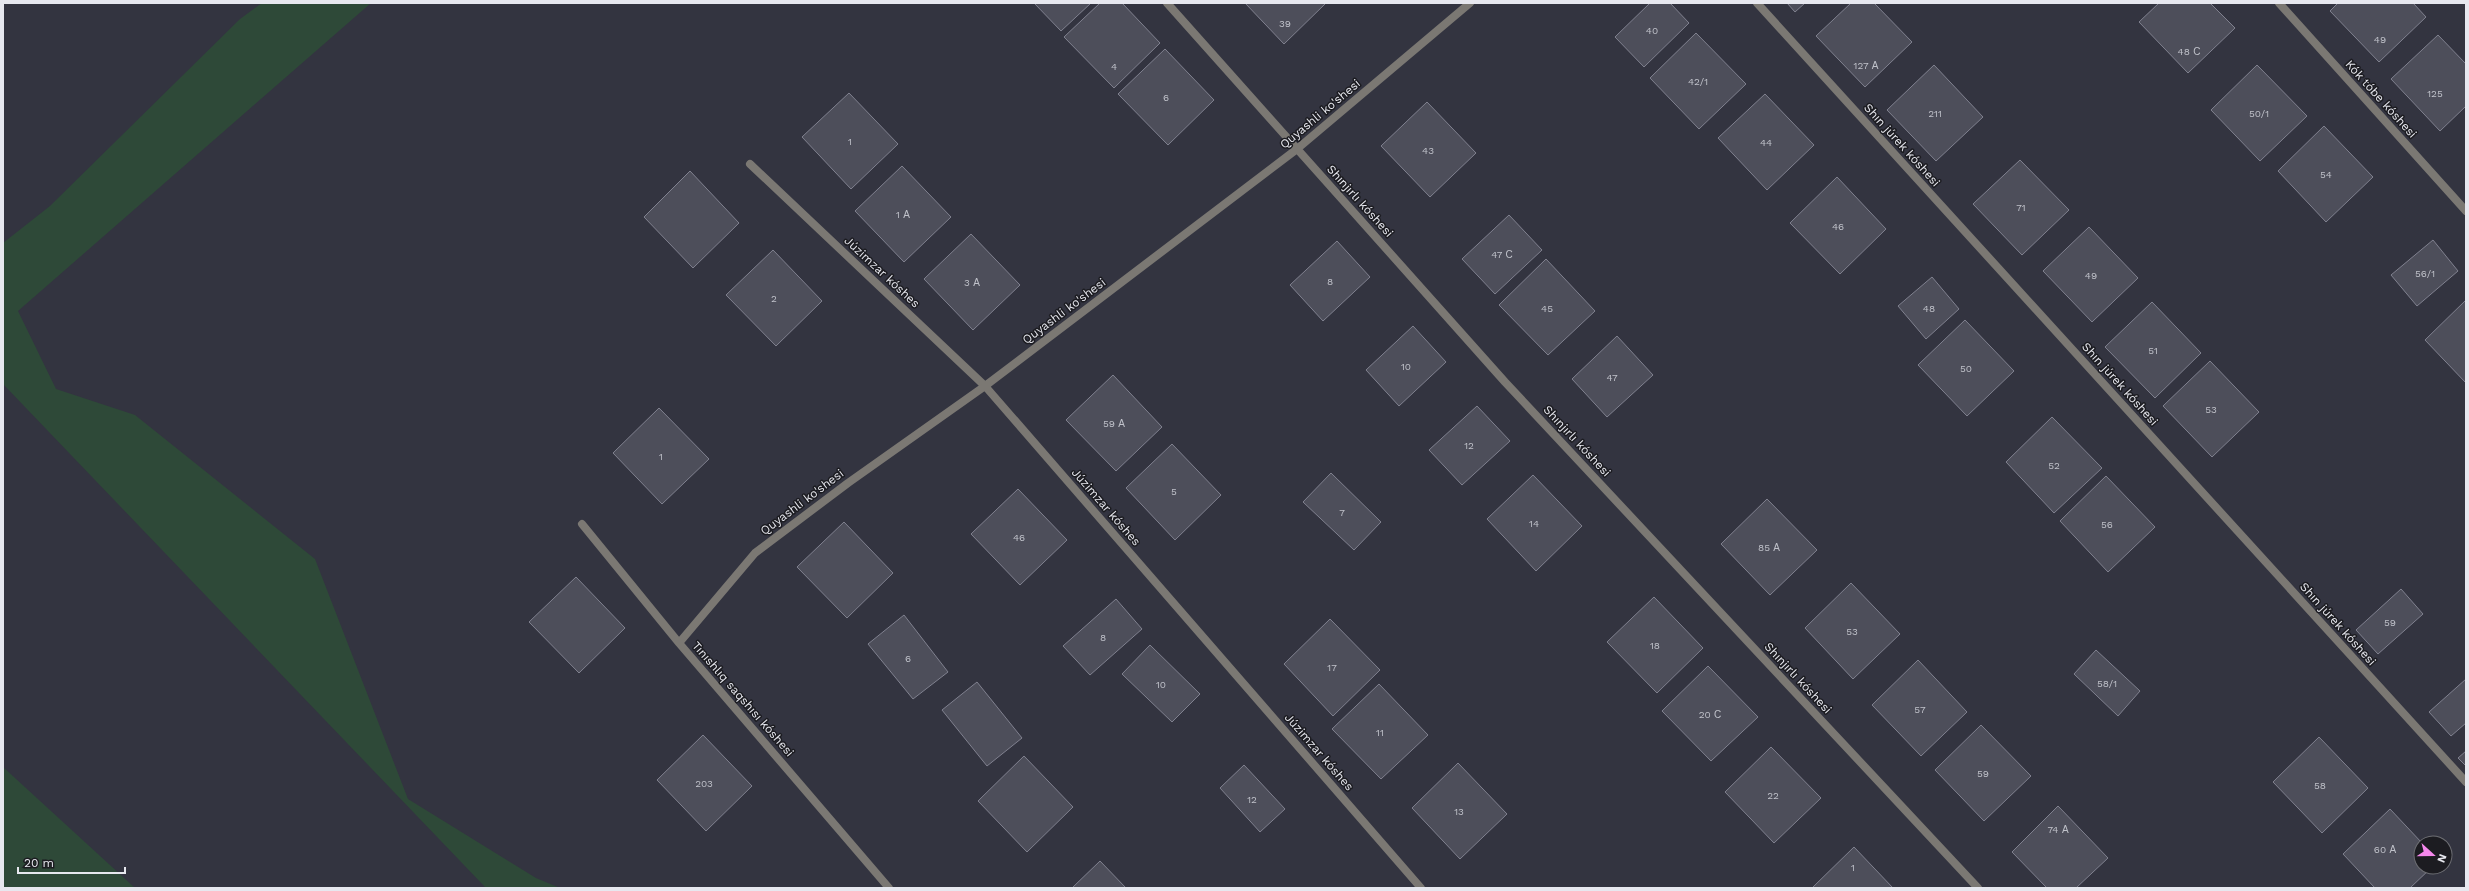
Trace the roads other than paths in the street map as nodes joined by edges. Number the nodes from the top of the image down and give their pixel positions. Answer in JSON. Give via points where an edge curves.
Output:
{"nodes":[{"id":1,"x":1167,"y":3,"type":"edge"},
{"id":2,"x":1470,"y":3,"type":"edge"},
{"id":3,"x":1757,"y":3,"type":"edge"},
{"id":4,"x":2279,"y":3,"type":"edge"},
{"id":5,"x":1297,"y":149,"type":"junction"},
{"id":6,"x":750,"y":164,"type":"dead end"},
{"id":7,"x":2466,"y":211,"type":"edge"},
{"id":8,"x":985,"y":386,"type":"junction"},
{"id":9,"x":582,"y":524,"type":"dead end"},
{"id":10,"x":679,"y":643,"type":"junction"},
{"id":11,"x":2466,"y":782,"type":"edge"},
{"id":12,"x":888,"y":888,"type":"edge"},
{"id":13,"x":1421,"y":888,"type":"edge"},
{"id":14,"x":1978,"y":888,"type":"edge"}],
"edges":[{"from":1,"to":5,"type":"street","name":"Shınjırlı kóshesi"},
{"from":2,"to":5,"type":"street","name":"Quyashli ko'shesi"},
{"from":3,"to":11,"type":"street","name":"Shın júrek kóshesi"},
{"from":4,"to":7,"type":"street","name":"Kók tóbe kóshesi"},
{"from":5,"to":8,"type":"street","name":"Quyashli ko'shesi"},
{"from":5,"to":14,"type":"street","name":"Shınjırlı kóshesi","via":[[1505,382]]},
{"from":6,"to":8,"type":"street","name":"Júzimzar kóshes"},
{"from":8,"to":10,"type":"street","name":"Quyashli ko'shesi","via":[[848,483],[755,553]]},
{"from":8,"to":13,"type":"street","name":"Júzimzar kóshes"},
{"from":9,"to":10,"type":"street","name":"Tınıshlıq saqshısı kóshesi"},
{"from":10,"to":12,"type":"street","name":"Tınıshlıq saqshısı kóshesi"}]}
